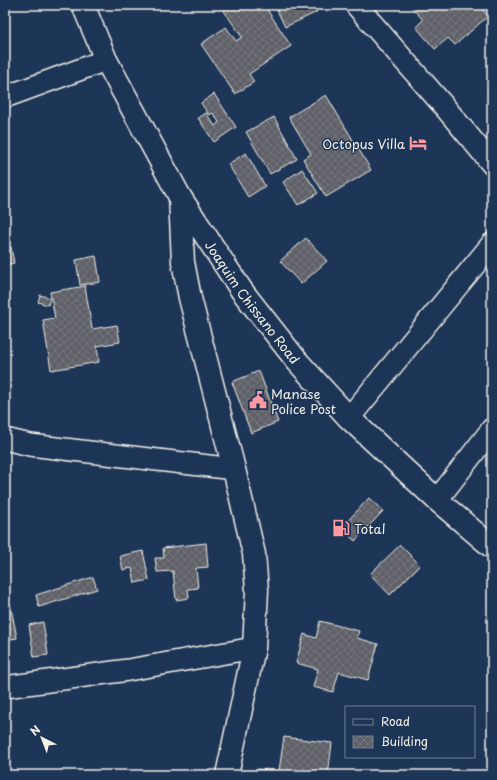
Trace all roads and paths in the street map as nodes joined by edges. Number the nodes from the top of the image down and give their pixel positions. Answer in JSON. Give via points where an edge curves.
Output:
{"nodes":[{"id":1,"x":83,"y":5,"type":"edge"},
{"id":2,"x":356,"y":5,"type":"edge"},
{"id":3,"x":106,"y":60,"type":"junction"},
{"id":4,"x":5,"y":97,"type":"edge"},
{"id":5,"x":492,"y":164,"type":"edge"},
{"id":6,"x":180,"y":197,"type":"junction"},
{"id":7,"x":492,"y":244,"type":"edge"},
{"id":8,"x":349,"y":418,"type":"junction"},
{"id":9,"x":492,"y":429,"type":"edge"},
{"id":10,"x":5,"y":438,"type":"edge"},
{"id":11,"x":234,"y":469,"type":"junction"},
{"id":12,"x":436,"y":500,"type":"junction"},
{"id":13,"x":492,"y":547,"type":"edge"},
{"id":14,"x":254,"y":648,"type":"junction"},
{"id":15,"x":5,"y":687,"type":"edge"},
{"id":16,"x":227,"y":775,"type":"edge"}],
"edges":[{"from":1,"to":3,"type":"main road","name":"Joaquim Chissano Road"},
{"from":2,"to":5,"type":"street"},
{"from":3,"to":4,"type":"street"},
{"from":3,"to":6,"type":"main road","name":"Joaquim Chissano Road"},
{"from":6,"to":8,"type":"main road","name":"Joaquim Chissano Road","via":[[242,291],[297,361]]},
{"from":6,"to":11,"type":"main road","via":[[183,262],[190,298]]},
{"from":7,"to":8,"type":"street"},
{"from":8,"to":12,"type":"main road","name":"Joaquim Chissano Road"},
{"from":9,"to":12,"type":"street"},
{"from":10,"to":11,"type":"street","via":[[30,445]]},
{"from":11,"to":14,"type":"main road","via":[[254,554],[257,590]]},
{"from":12,"to":13,"type":"main road","name":"Joaquim Chissano Road"},
{"from":14,"to":15,"type":"street","via":[[128,670]]},
{"from":14,"to":16,"type":"main road"}]}
